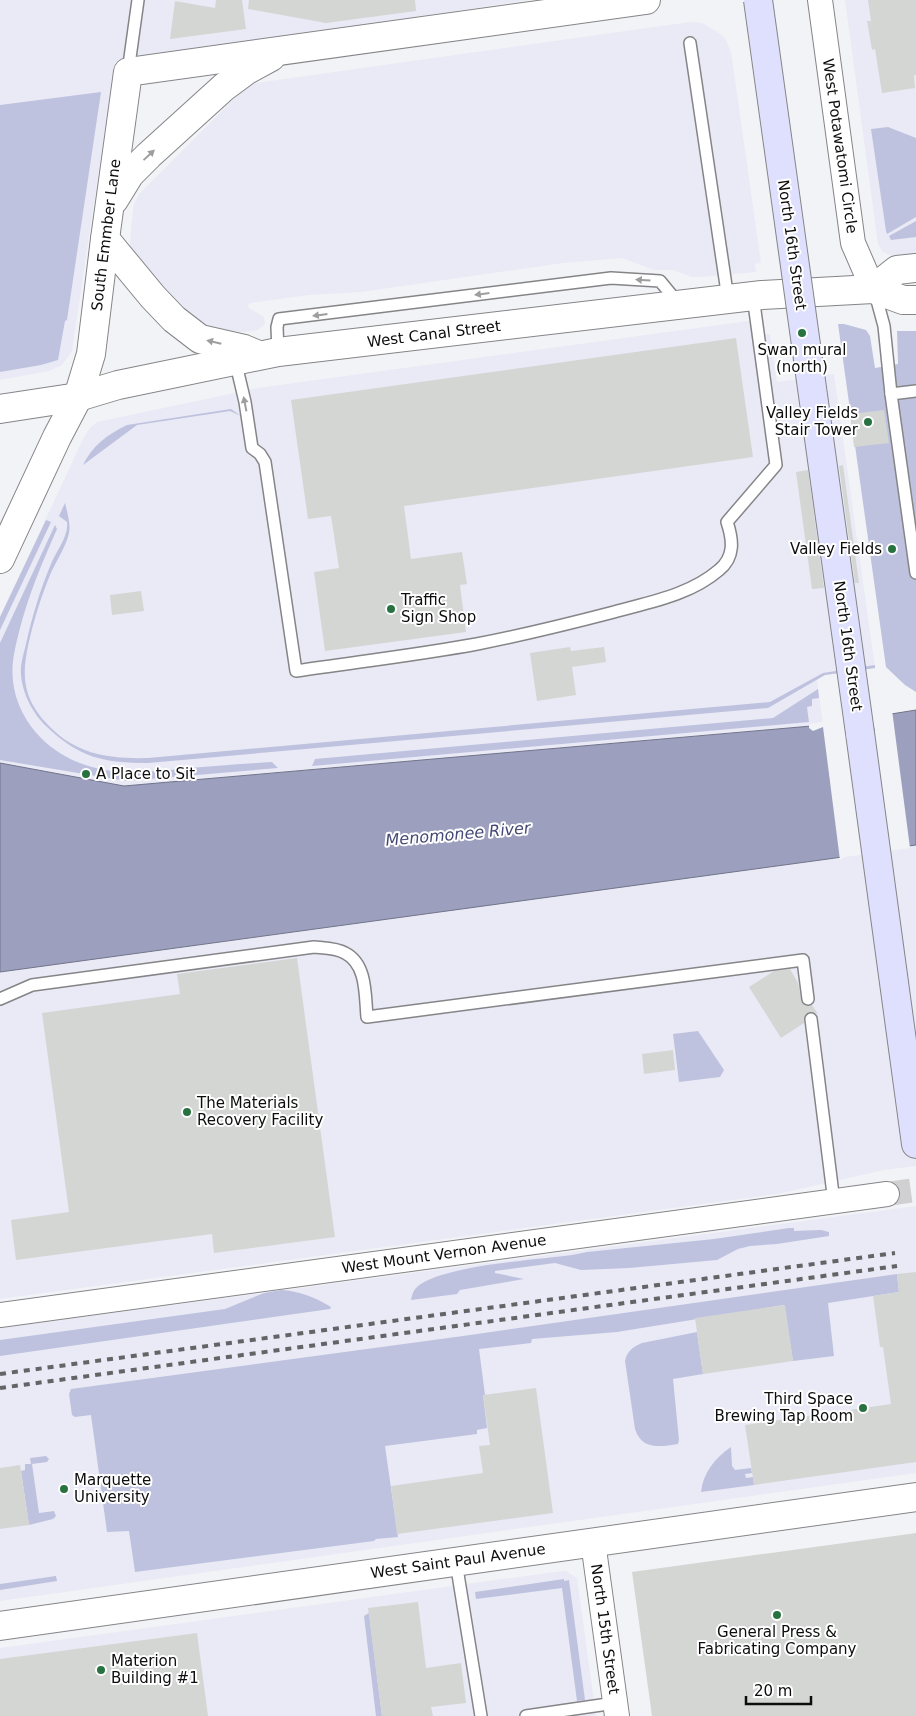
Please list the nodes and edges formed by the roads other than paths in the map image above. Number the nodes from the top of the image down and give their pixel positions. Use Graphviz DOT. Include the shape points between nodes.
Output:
graph roads {
  1 [pos="138,0"];
  2 [pos="646,0"];
  3 [pos="758,0"];
  4 [pos="820,0"];
  5 [pos="690,43"];
  6 [pos="282,51"];
  7 [pos="128,72"];
  8 [pos="110,207"];
  9 [pos="105,239"];
  10 [pos="916,268"];
  11 [pos="873,288"];
  12 [pos="740,298"];
  13 [pos="916,300"];
  14 [pos="258,356"];
  15 [pos="916,391"];
  16 [pos="891,394"];
  17 [pos="78,397"];
  18 [pos="0,409"];
  19 [pos="0,516"];
  20 [pos="3,553"];
  21 [pos="916,573"];
  22 [pos="0,999"];
  23 [pos="808,999"];
  24 [pos="811,1019"];
  25 [pos="916,1144"];
  26 [pos="887,1194"];
  27 [pos="834,1202"];
  28 [pos="0,1315"];
  29 [pos="916,1497"];
  30 [pos="593,1542"];
  31 [pos="456,1562"];
  32 [pos="0,1626"];
  33 [pos="616,1710"];
  34 [pos="481,1716"];
  35 [pos="526,1716"];
  1 -- 7 [label="lane"];
  2 -- 6 [label="street"];
  3 -- 25 [label="main road, North 16th Street, bridge"];
  4 -- 11 [label="street, West Potawatomi Circle" via="853,243"];
  5 -- 12 [label="lane"];
  6 -- 7 [label="street"];
  8 -- 6 [label="street, one-way" via="130,174 224,87"];
  7 -- 8 [label="street, South Emmber Lane"];
  8 -- 9 [label="street, South Emmber Lane"];
  14 -- 9 [label="street, one-way" via="244,349 200,338 174,318 140,283"];
  9 -- 17 [label="street, South Emmber Lane" via="91,354"];
  10 -- 11 [label="street" via="897,270"];
  11 -- 12 [label="street, West Canal Street"];
  11 -- 13 [label="street, West Canal Street" via="903,300"];
  11 -- 16 [label="lane" via="884,326"];
  12 -- 14 [label="street, West Canal Street"];
  12 -- 14 [label="lane, one-way" via="776,465 727,522 732,552 721,570 698,585 668,597 569,624 481,643 296,671 266,462 252,448 245,402"];
  14 -- 17 [label="street, West Canal Street" via="118,385"];
  15 -- 16 [label="lane"];
  16 -- 21 [label="lane"];
  17 -- 18 [label="street, West Canal Street"];
  17 -- 20 [label="street, South Emmber Lane"];
  19 -- 20 [label="street"];
  22 -- 23 [label="lane" via="32,985 314,947 344,952 356,961 362,973 368,1017 803,960"];
  24 -- 27 [label="lane"];
  26 -- 27 [label="street, West Mount Vernon Avenue"];
  27 -- 28 [label="street, West Mount Vernon Avenue"];
  29 -- 30 [label="street, West Saint Paul Avenue"];
  30 -- 31 [label="street, West Saint Paul Avenue"];
  30 -- 33 [label="street, North 15th Street"];
  31 -- 32 [label="street, West Saint Paul Avenue"];
  31 -- 34 [label="lane"];
  33 -- 35 [label="lane"];
}
